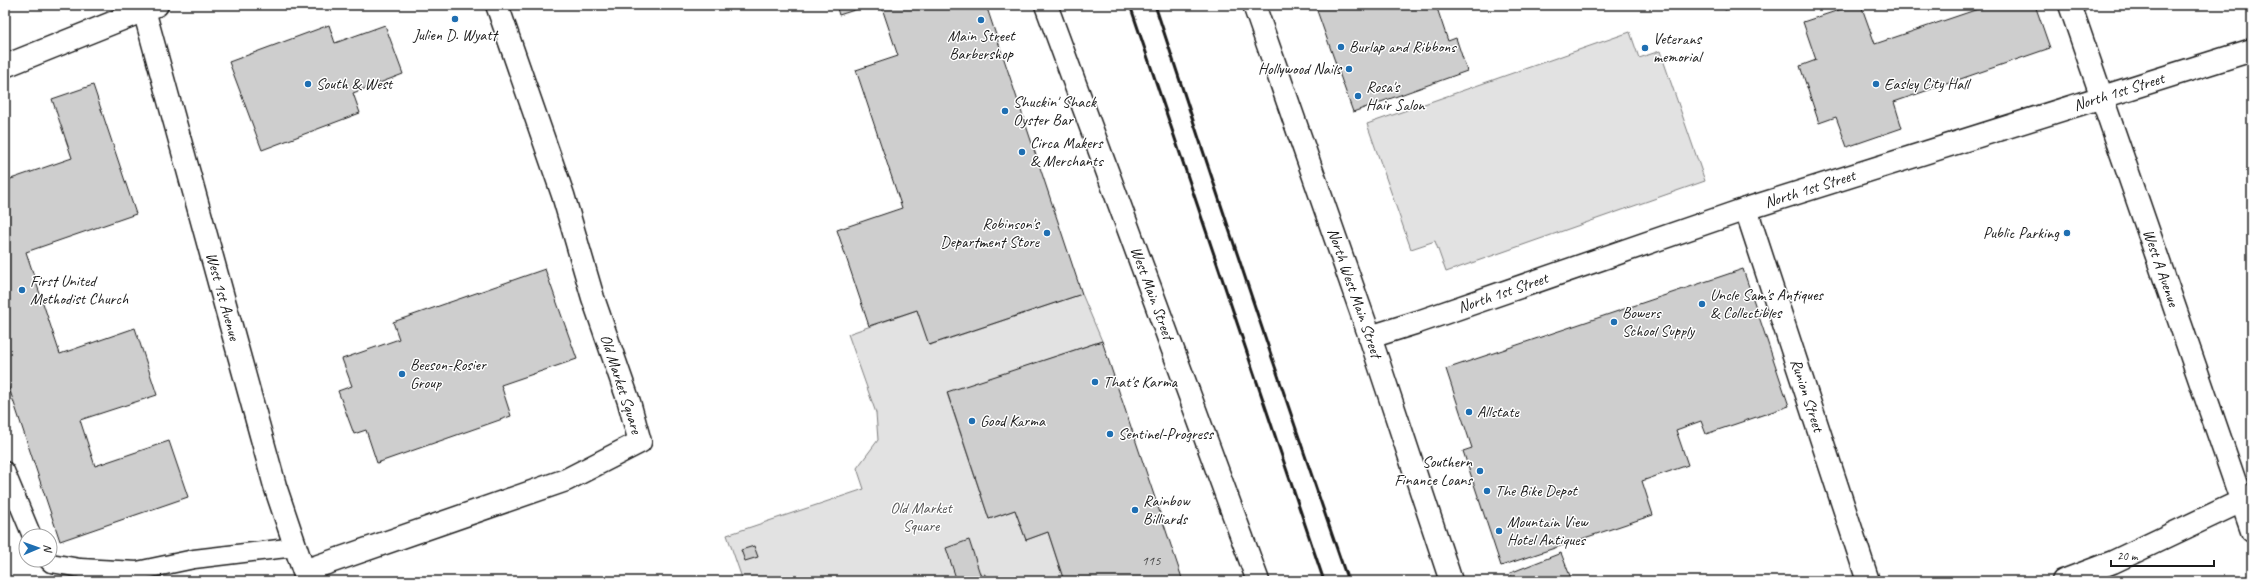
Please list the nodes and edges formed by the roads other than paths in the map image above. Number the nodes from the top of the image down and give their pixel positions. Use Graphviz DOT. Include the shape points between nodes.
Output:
graph roads {
  1 [pos="497,5"];
  2 [pos="1046,5"];
  3 [pos="1254,5"];
  4 [pos="2070,5"];
  5 [pos="150,8"];
  6 [pos="2252,50"];
  7 [pos="5,66"];
  8 [pos="2103,98"];
  9 [pos="1746,209"];
  10 [pos="1370,337"];
  11 [pos="5,471"];
  12 [pos="2247,499"];
  13 [pos="29,528"];
  14 [pos="2252,531"];
  15 [pos="295,547"];
  16 [pos="58,564"];
  17 [pos="305,576"];
  18 [pos="1258,581"];
  19 [pos="1451,581"];
  20 [pos="1868,581"];
  21 [pos="2063,581"];
  1 -- 17 [label="street, Old Market Square" via="564,195 593,298 640,442 566,480"];
  2 -- 18 [label="street, West Main Street"];
  3 -- 10 [label="street, North West Main Street"];
  4 -- 8 [label="street, West A Avenue"];
  5 -- 7 [label="street"];
  5 -- 15 [label="street, West 1st Avenue" via="273,479"];
  6 -- 8 [label="street, North 1st Street"];
  8 -- 9 [label="street, North 1st Street"];
  8 -- 12 [label="street, West A Avenue"];
  9 -- 10 [label="street, North 1st Street"];
  9 -- 20 [label="street, Runion Street"];
  10 -- 19 [label="street, North West Main Street"];
  11 -- 13 [label="lane"];
  12 -- 14 [label="street, West A Avenue"];
  12 -- 21 [label="street" via="2112,562"];
  15 -- 16 [label="lane" via="194,559 137,571"];
  15 -- 17 [label="street, West 1st Avenue"];
}
